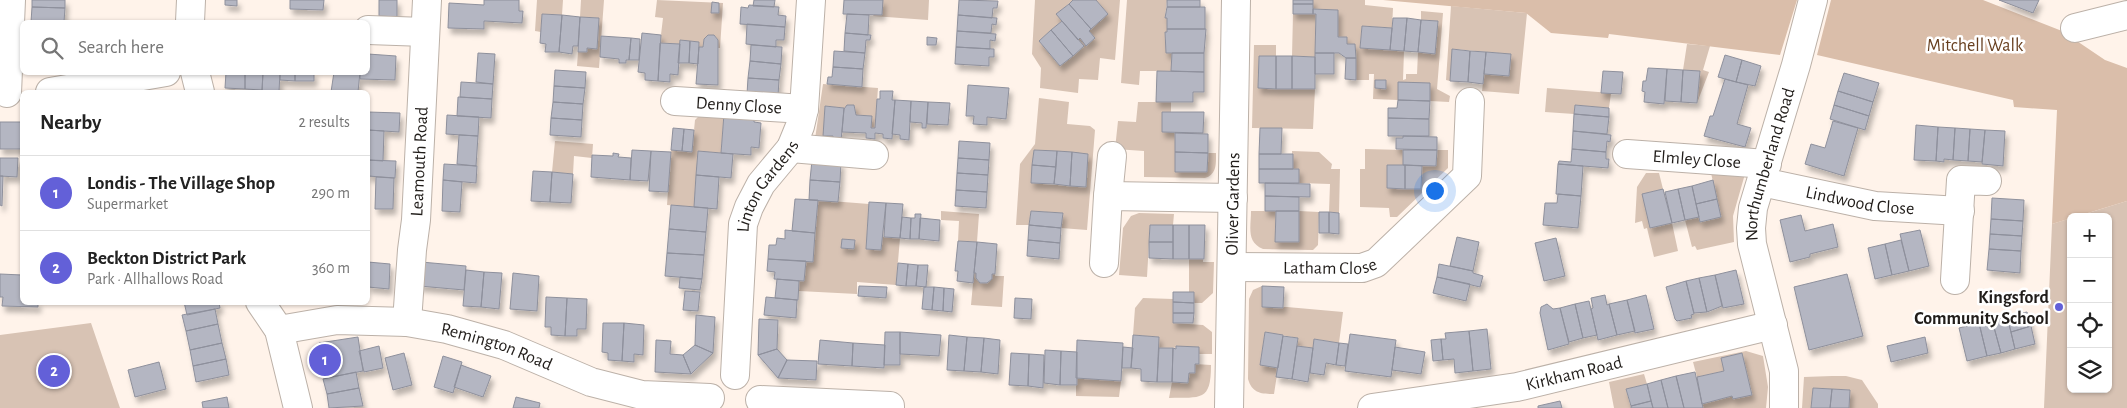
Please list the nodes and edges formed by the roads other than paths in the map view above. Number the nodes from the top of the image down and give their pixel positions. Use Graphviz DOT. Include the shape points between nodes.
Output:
graph roads {
  1 [pos="11,0"];
  2 [pos="191,0"];
  3 [pos="428,0"];
  4 [pos="812,0"];
  5 [pos="1236,0"];
  6 [pos="1812,5"];
  7 [pos="2127,15"];
  8 [pos="190,20"];
  9 [pos="2074,28"];
  10 [pos="370,30"];
  11 [pos="425,32"];
  12 [pos="149,75"];
  13 [pos="196,75"];
  14 [pos="62,90"];
  15 [pos="200,90"];
  16 [pos="10,93"];
  17 [pos="675,101"];
  18 [pos="1470,102"];
  19 [pos="804,109"];
  20 [pos="792,148"];
  21 [pos="1627,154"];
  22 [pos="874,155"];
  23 [pos="1112,156"];
  24 [pos="1764,173"];
  25 [pos="1987,181"];
  26 [pos="1108,196"];
  27 [pos="1233,198"];
  28 [pos="1960,211"];
  29 [pos="1104,263"];
  30 [pos="1232,268"];
  31 [pos="1955,280"];
  32 [pos="262,305"];
  33 [pos="407,322"];
  34 [pos="1773,325"];
  35 [pos="279,330"];
  36 [pos="735,375"];
  37 [pos="711,403"];
  38 [pos="759,404"];
  39 [pos="890,407"];
  40 [pos="298,408"];
  41 [pos="1229,408"];
  42 [pos="1372,408"];
  43 [pos="1784,408"];
  1 -- 16 [label="street"];
  2 -- 8 [label="street"];
  3 -- 11 [label="street, Leamouth Road"];
  4 -- 19 [label="street, Linton Gardens"];
  5 -- 27 [label="street, Oliver Gardens"];
  6 -- 24 [label="street, Northumberland Road"];
  7 -- 9 [label="street"];
  10 -- 11 [label="street"];
  11 -- 33 [label="street, Leamouth Road" via="416,220"];
  12 -- 14 [label="street"];
  13 -- 15 [label="street"];
  17 -- 19 [label="street, Denny Close"];
  18 -- 30 [label="street, Latham Close" via="1467,176 1376,263 1362,268"];
  19 -- 20 [label="street, Linton Gardens"];
  20 -- 22 [label="street"];
  20 -- 36 [label="street, Linton Gardens" via="761,184 743,224"];
  21 -- 24 [label="street, Elmley Close"];
  23 -- 26 [label="street"];
  24 -- 28 [label="street, Lindwood Close" via="1876,206"];
  24 -- 34 [label="street, Northumberland Road" via="1753,208 1751,228 1752,244"];
  25 -- 28 [label="street" via="1962,180"];
  26 -- 27 [label="street"];
  26 -- 29 [label="street"];
  27 -- 30 [label="street, Oliver Gardens"];
  28 -- 31 [label="street"];
  30 -- 41 [label="street, Oliver Gardens"];
  32 -- 35 [label="street"];
  33 -- 35 [label="street, Remington Road" via="337,320"];
  33 -- 37 [label="street, Remington Road" via="504,345 591,382 642,395"];
  34 -- 42 [label="street, Kirkham Road" via="1517,387"];
  34 -- 43 [label="street, Northumberland Road" via="1784,371"];
  35 -- 40 [label="street"];
  36 -- 37 [label="street" via="716,383"];
  36 -- 38 [label="street" via="752,382 758,390"];
  38 -- 39 [label="street"];
}
